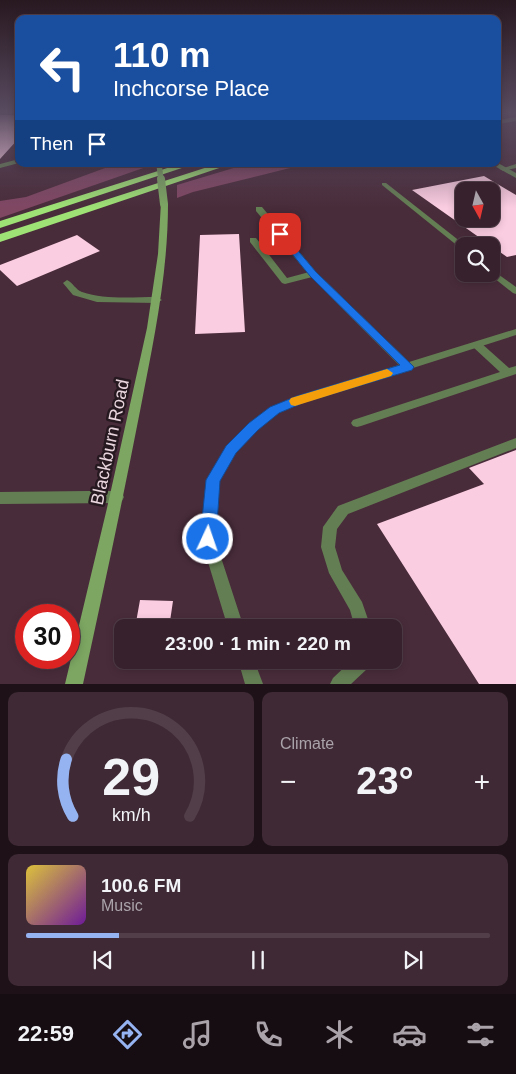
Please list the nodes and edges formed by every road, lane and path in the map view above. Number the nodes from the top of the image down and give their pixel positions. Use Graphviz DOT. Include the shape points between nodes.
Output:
graph roads {
  1 [pos="15,162"];
  2 [pos="0,166"];
  3 [pos="516,166"];
  4 [pos="159,167"];
  5 [pos="180,167"];
  6 [pos="217,167"];
  7 [pos="499,167"];
  8 [pos="503,169"];
  9 [pos="516,176"];
  10 [pos="384,184"];
  11 [pos="259,209"];
  12 [pos="0,225"];
  13 [pos="0,238"];
  14 [pos="253,240"];
  15 [pos="455,242"];
  16 [pos="313,274"];
  17 [pos="500,278"];
  18 [pos="67,283"];
  19 [pos="516,291"];
  20 [pos="157,300"];
  21 [pos="516,332"];
  22 [pos="477,345"];
  23 [pos="408,367"];
  24 [pos="512,372"];
  25 [pos="357,423"];
  26 [pos="516,443"];
  27 [pos="117,497"];
  28 [pos="0,498"];
  29 [pos="233,619"];
  30 [pos="361,619"];
  31 [pos="249,669"];
  32 [pos="355,669"];
  33 [pos="74,684"];
  34 [pos="254,684"];
  35 [pos="339,684"];
  1 -- 2 [label="street"];
  3 -- 8 [label="street"];
  4 -- 20 [label="main road, Blackburn Road, bridge" via="164,204 164,254"];
  5 -- 12 [label="highway"];
  6 -- 13 [label="highway"];
  7 -- 8 [label="street"];
  8 -- 9 [label="street"];
  10 -- 15 [label="street"];
  11 -- 16 [label="street"];
  14 -- 16 [label="street" via="285,281"];
  16 -- 23 [label="street"];
  17 -- 19 [label="street"];
  18 -- 20 [label="street" via="76,293 97,300"];
  20 -- 27 [label="main road, Blackburn Road"];
  21 -- 22 [label="street"];
  22 -- 23 [label="street"];
  22 -- 24 [label="street"];
  23 -- 29 [label="street" via="275,410 231,450 213,480 208,539"];
  24 -- 25 [label="street"];
  26 -- 30 [label="street" via="343,510 330,527 328,547 336,573 357,606"];
  27 -- 28 [label="street"];
  27 -- 33 [label="main road, Blackburn Road"];
  31 -- 34 [label="street"];
  32 -- 35 [label="street"];
}
